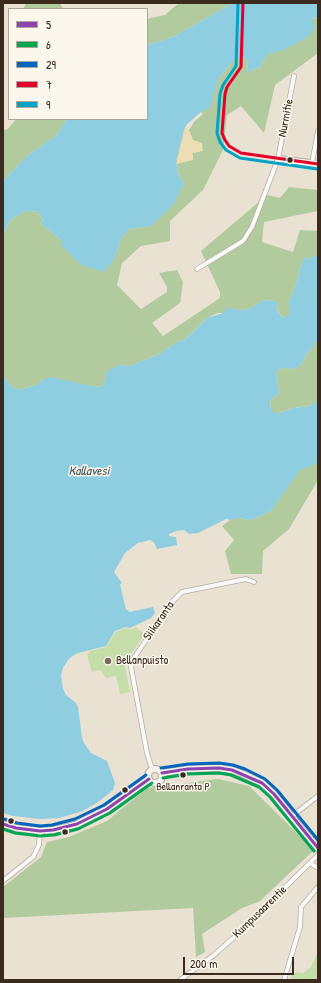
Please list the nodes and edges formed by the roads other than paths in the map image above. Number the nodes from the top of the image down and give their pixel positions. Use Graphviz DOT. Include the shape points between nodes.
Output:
graph roads {
  1 [pos="294,76"];
  2 [pos="318,131"];
  3 [pos="278,159"];
  4 [pos="315,163"];
  5 [pos="197,269"];
  6 [pos="254,582"];
  7 [pos="152,769"];
  8 [pos="162,773"];
  9 [pos="149,779"];
  10 [pos="318,796"];
  11 [pos="291,817"];
  12 [pos="3,824"];
  13 [pos="40,831"];
  14 [pos="318,848"];
  15 [pos="318,855"];
  16 [pos="310,862"];
  17 [pos="318,868"];
  18 [pos="3,881"];
  19 [pos="318,887"];
  20 [pos="180,980"];
  21 [pos="284,980"];
  1 -- 3 [label="street, Nurmitie"];
  2 -- 4 [label="street"];
  3 -- 4 [label="main road"];
  3 -- 5 [label="street, Nurmitie" via="252,227 242,241"];
  6 -- 7 [label="street, Siikaranta" via="246,579 182,592 170,604 134,658 131,667"];
  7 -- 8 [label="main road" via="158,769"];
  7 -- 9 [label="main road" via="148,773"];
  8 -- 9 [label="main road" via="159,782 154,783"];
  8 -- 11 [label="main road" via="188,769 232,770 262,783"];
  9 -- 13 [label="main road" via="107,809 77,824"];
  10 -- 11 [label="street"];
  11 -- 14 [label="main road"];
  12 -- 13 [label="main road"];
  13 -- 18 [label="street" via="39,845 33,857"];
  15 -- 16 [label="street, Kumpusaarentie"];
  16 -- 17 [label="street"];
  16 -- 20 [label="street, Kumpusaarentie" via="240,932"];
  19 -- 21 [label="street" via="301,907 300,927"];
}
